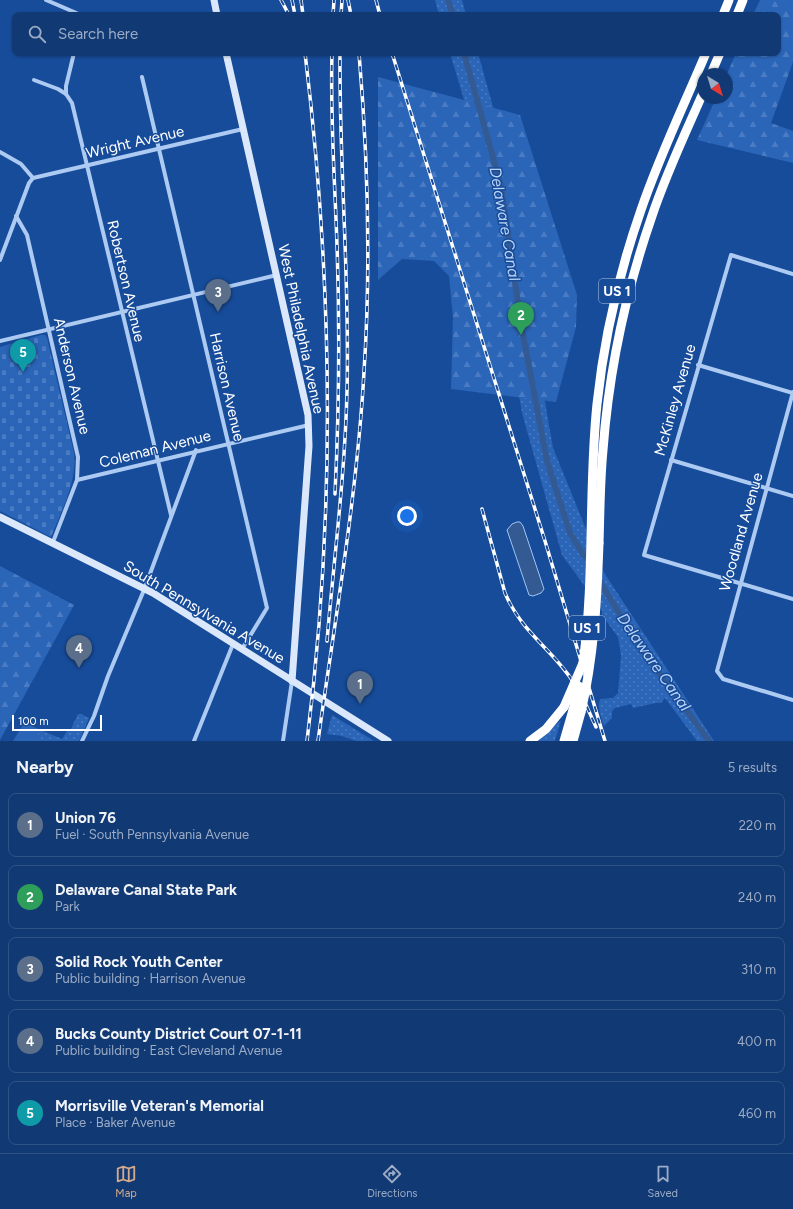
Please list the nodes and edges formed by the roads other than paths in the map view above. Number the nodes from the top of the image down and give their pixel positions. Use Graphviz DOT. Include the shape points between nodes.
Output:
graph roads {
  1 [pos="46,0"];
  2 [pos="214,0"];
  3 [pos="729,0"];
  4 [pos="743,0"];
  5 [pos="74,12"];
  6 [pos="216,12"];
  7 [pos="724,12"];
  8 [pos="738,12"];
  9 [pos="73,56"];
  10 [pos="227,56"];
  11 [pos="705,56"];
  12 [pos="719,56"];
  13 [pos="714,68"];
  14 [pos="142,77"];
  15 [pos="34,80"];
  16 [pos="66,94"];
  17 [pos="698,104"];
  18 [pos="243,128"];
  19 [pos="158,148"];
  20 [pos="0,152"];
  21 [pos="86,166"];
  22 [pos="33,178"];
  23 [pos="16,216"];
  24 [pos="0,242"];
  25 [pos="6,244"];
  26 [pos="0,260"];
  27 [pos="793,274"];
  28 [pos="277,275"];
  29 [pos="193,295"];
  30 [pos="121,312"];
  31 [pos="49,330"];
  32 [pos="0,341"];
  33 [pos="698,365"];
  34 [pos="793,392"];
  35 [pos="309,425"];
  36 [pos="228,443"];
  37 [pos="196,450"];
  38 [pos="156,460"];
  39 [pos="671,460"];
  40 [pos="77,480"];
  41 [pos="766,488"];
  42 [pos="793,496"];
  43 [pos="170,515"];
  44 [pos="0,516"];
  45 [pos="53,542"];
  46 [pos="595,543"];
  47 [pos="739,583"];
  48 [pos="144,590"];
  49 [pos="793,599"];
  50 [pos="232,644"];
  51 [pos="242,649"];
  52 [pos="583,663"];
  53 [pos="292,681"];
  54 [pos="793,700"];
  55 [pos="577,711"];
  56 [pos="81,740"];
  57 [pos="194,741"];
  58 [pos="283,741"];
  59 [pos="388,741"];
  60 [pos="530,741"];
  61 [pos="564,741"];
  62 [pos="574,741"];
  1 -- 5 [label="street"];
  2 -- 6 [label="main road"];
  3 -- 7 [label="highway"];
  4 -- 8 [label="highway"];
  9 -- 16 [label="street"];
  10 -- 18 [label="main road, West Philadelphia Avenue"];
  11 -- 46 [label="highway, US 1" via="645,197 615,295 597,404 594,448"];
  12 -- 13 [label="highway"];
  14 -- 19 [label="street, Harrison Avenue"];
  15 -- 16 [label="street"];
  16 -- 21 [label="street, Robertson Avenue" via="72,103"];
  17 -- 46 [label="highway, US 1" via="652,215 628,298 605,427"];
  18 -- 19 [label="street, Wright Avenue"];
  18 -- 28 [label="main road, West Philadelphia Avenue"];
  19 -- 21 [label="street, Wright Avenue"];
  19 -- 29 [label="street, Harrison Avenue"];
  20 -- 22 [label="street" via="21,164"];
  21 -- 22 [label="street, Wright Avenue"];
  21 -- 30 [label="street, Robertson Avenue"];
  22 -- 23 [label="street"];
  23 -- 25 [label="street"];
  23 -- 31 [label="street, Anderson Avenue" via="27,235"];
  24 -- 25 [label="street"];
  25 -- 26 [label="street"];
  27 -- 33 [label="street, McKinley Avenue" via="731,255"];
  28 -- 29 [label="street"];
  28 -- 35 [label="main road, West Philadelphia Avenue"];
  29 -- 30 [label="street"];
  29 -- 36 [label="street, Harrison Avenue"];
  30 -- 31 [label="street"];
  30 -- 38 [label="street, Robertson Avenue"];
  31 -- 32 [label="street"];
  31 -- 40 [label="street, Anderson Avenue" via="78,457"];
  33 -- 34 [label="street"];
  33 -- 39 [label="street, McKinley Avenue"];
  34 -- 41 [label="street, Woodland Avenue"];
  35 -- 36 [label="street, Coleman Avenue"];
  35 -- 53 [label="main road, West Philadelphia Avenue"];
  36 -- 37 [label="street, Coleman Avenue"];
  36 -- 51 [label="street, Harrison Avenue" via="267,608"];
  37 -- 38 [label="street, Coleman Avenue"];
  37 -- 43 [label="street"];
  38 -- 40 [label="street, Coleman Avenue"];
  38 -- 43 [label="street, Robertson Avenue"];
  39 -- 41 [label="street"];
  39 -- 47 [label="street, McKinley Avenue" via="644,555"];
  40 -- 45 [label="street, Anderson Avenue"];
  41 -- 42 [label="street"];
  41 -- 47 [label="street, Woodland Avenue"];
  43 -- 48 [label="street"];
  44 -- 45 [label="main road, South Pennsylvania Avenue"];
  45 -- 48 [label="main road, South Pennsylvania Avenue"];
  46 -- 52 [label="highway, US 1"];
  46 -- 55 [label="highway, US 1, bridge" via="595,636 590,671"];
  47 -- 49 [label="street"];
  47 -- 54 [label="street, Woodland Avenue" via="717,667 720,677"];
  48 -- 50 [label="main road, South Pennsylvania Avenue"];
  48 -- 56 [label="street" via="94,716"];
  50 -- 51 [label="main road, South Pennsylvania Avenue"];
  50 -- 57 [label="street"];
  51 -- 53 [label="main road, South Pennsylvania Avenue"];
  52 -- 55 [label="highway, US 1, bridge"];
  52 -- 60 [label="highway, bridge" via="564,707 553,722"];
  53 -- 58 [label="street"];
  53 -- 59 [label="main road, South Pennsylvania Avenue"];
  55 -- 61 [label="highway, US 1"];
  55 -- 62 [label="highway, US 1" via="578,726"];
}
